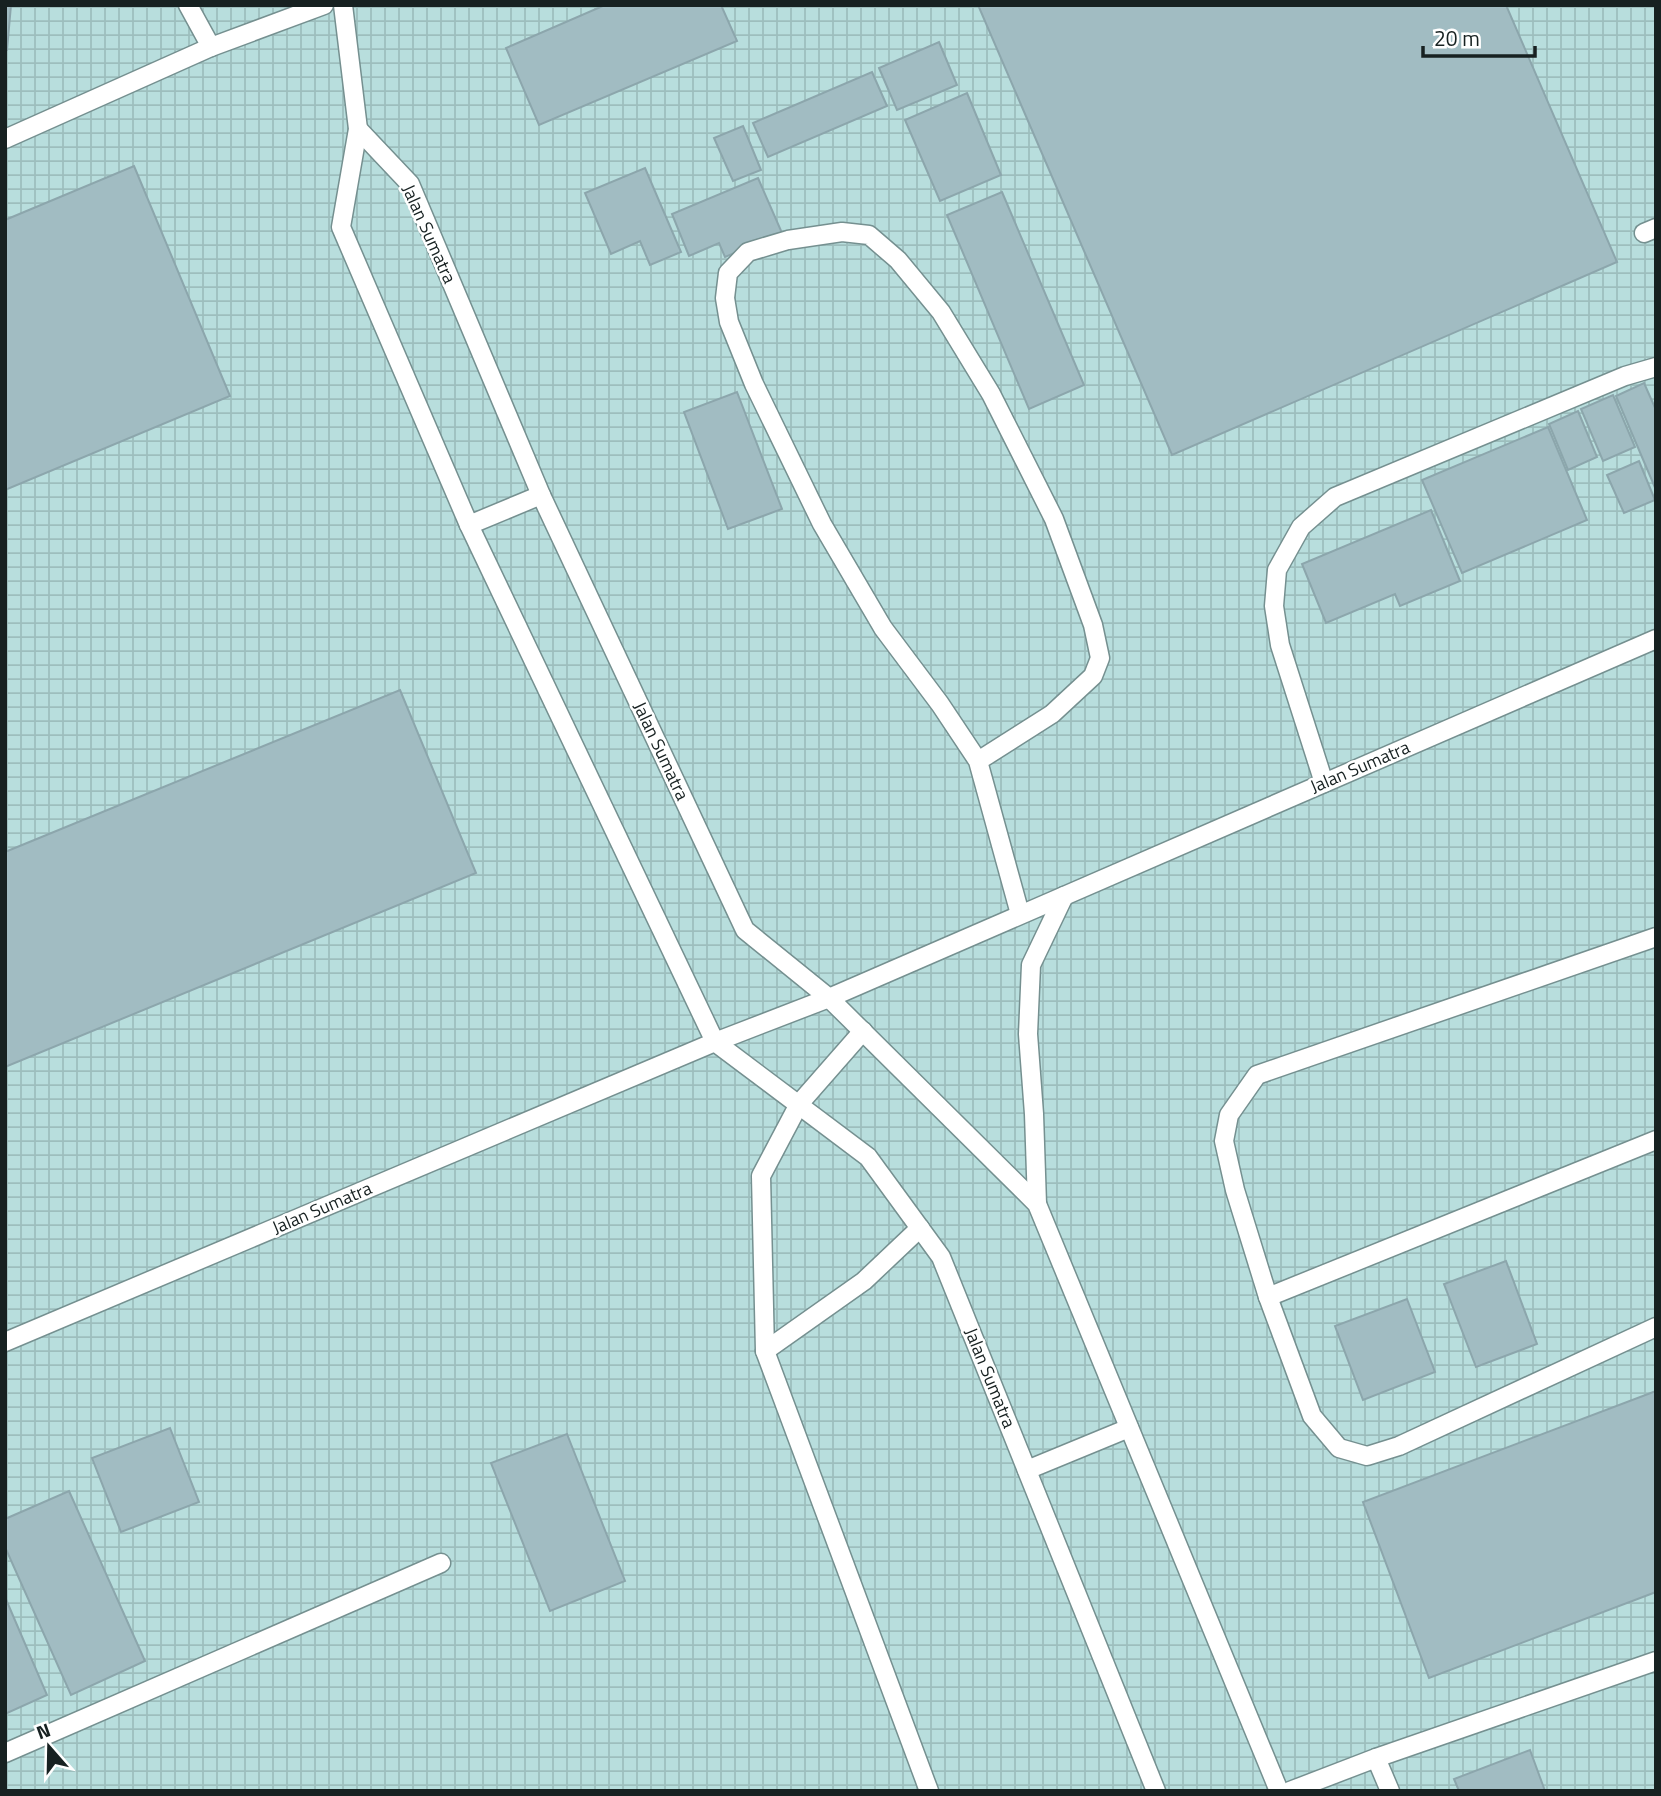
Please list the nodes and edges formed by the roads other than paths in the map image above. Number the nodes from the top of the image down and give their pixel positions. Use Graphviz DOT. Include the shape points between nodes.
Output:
graph roads {
  1 [pos="188,5"];
  2 [pos="324,5"];
  3 [pos="343,5"];
  4 [pos="211,47"];
  5 [pos="358,130"];
  6 [pos="5,139"];
  7 [pos="1656,367"];
  8 [pos="541,495"];
  9 [pos="469,525"];
  10 [pos="1656,639"];
  11 [pos="978,761"];
  12 [pos="1325,783"];
  13 [pos="1064,896"];
  14 [pos="1020,914"];
  15 [pos="1656,937"];
  16 [pos="829,998"];
  17 [pos="863,1031"];
  18 [pos="715,1042"];
  19 [pos="799,1104"];
  20 [pos="1656,1140"];
  21 [pos="1037,1204"];
  22 [pos="920,1228"];
  23 [pos="1268,1297"];
  24 [pos="1656,1327"];
  25 [pos="5,1342"];
  26 [pos="765,1351"];
  27 [pos="1129,1428"];
  28 [pos="1027,1471"];
  29 [pos="441,1563"];
  30 [pos="1656,1661"];
  31 [pos="5,1753"];
  32 [pos="1376,1758"];
  33 [pos="929,1791"];
  34 [pos="1156,1791"];
  35 [pos="1279,1791"];
  36 [pos="1290,1791"];
  37 [pos="1390,1791"];
  1 -- 4 [label="lane"];
  2 -- 4 [label="lane"];
  3 -- 5 [label="lane"];
  4 -- 6 [label="lane"];
  5 -- 8 [label="lane, Jalan Sumatra" via="410,184"];
  5 -- 9 [label="lane, Jalan Sumatra" via="341,227"];
  7 -- 12 [label="lane" via="1335,497 1301,527 1277,570 1274,606 1280,645"];
  8 -- 9 [label="lane"];
  8 -- 16 [label="lane, Jalan Sumatra" via="745,930"];
  9 -- 18 [label="lane, Jalan Sumatra"];
  10 -- 12 [label="lane, Jalan Sumatra"];
  11 -- 11 [label="lane" via="883,628 822,524 754,384 729,322 725,298 728,273 748,252 842,232 869,235 898,260 941,312 991,394 1054,519 1093,625 1100,658 1093,676 1052,714"];
  11 -- 14 [label="lane"];
  12 -- 13 [label="lane, Jalan Sumatra"];
  13 -- 14 [label="lane, Jalan Sumatra"];
  13 -- 21 [label="lane, Jalan Sumatra" via="1031,965 1028,1034"];
  14 -- 16 [label="lane, Jalan Sumatra"];
  15 -- 23 [label="lane" via="1257,1075 1229,1115 1224,1141"];
  16 -- 17 [label="lane, Jalan Sumatra"];
  16 -- 18 [label="lane, Jalan Sumatra"];
  17 -- 19 [label="lane"];
  17 -- 21 [label="lane, Jalan Sumatra"];
  18 -- 19 [label="lane, Jalan Sumatra"];
  18 -- 25 [label="lane, Jalan Sumatra"];
  19 -- 22 [label="lane, Jalan Sumatra" via="868,1157"];
  19 -- 26 [label="lane" via="761,1176"];
  20 -- 23 [label="lane"];
  21 -- 27 [label="lane, Jalan Sumatra"];
  22 -- 26 [label="lane" via="864,1281"];
  22 -- 28 [label="lane, Jalan Sumatra" via="941,1257"];
  23 -- 24 [label="lane" via="1312,1416 1339,1448 1367,1456 1399,1446"];
  26 -- 33 [label="lane"];
  27 -- 28 [label="lane"];
  27 -- 35 [label="lane, Jalan Sumatra"];
  28 -- 34 [label="lane, Jalan Sumatra"];
  29 -- 31 [label="lane"];
  30 -- 32 [label="lane"];
  32 -- 36 [label="lane"];
  32 -- 37 [label="lane"];
}
